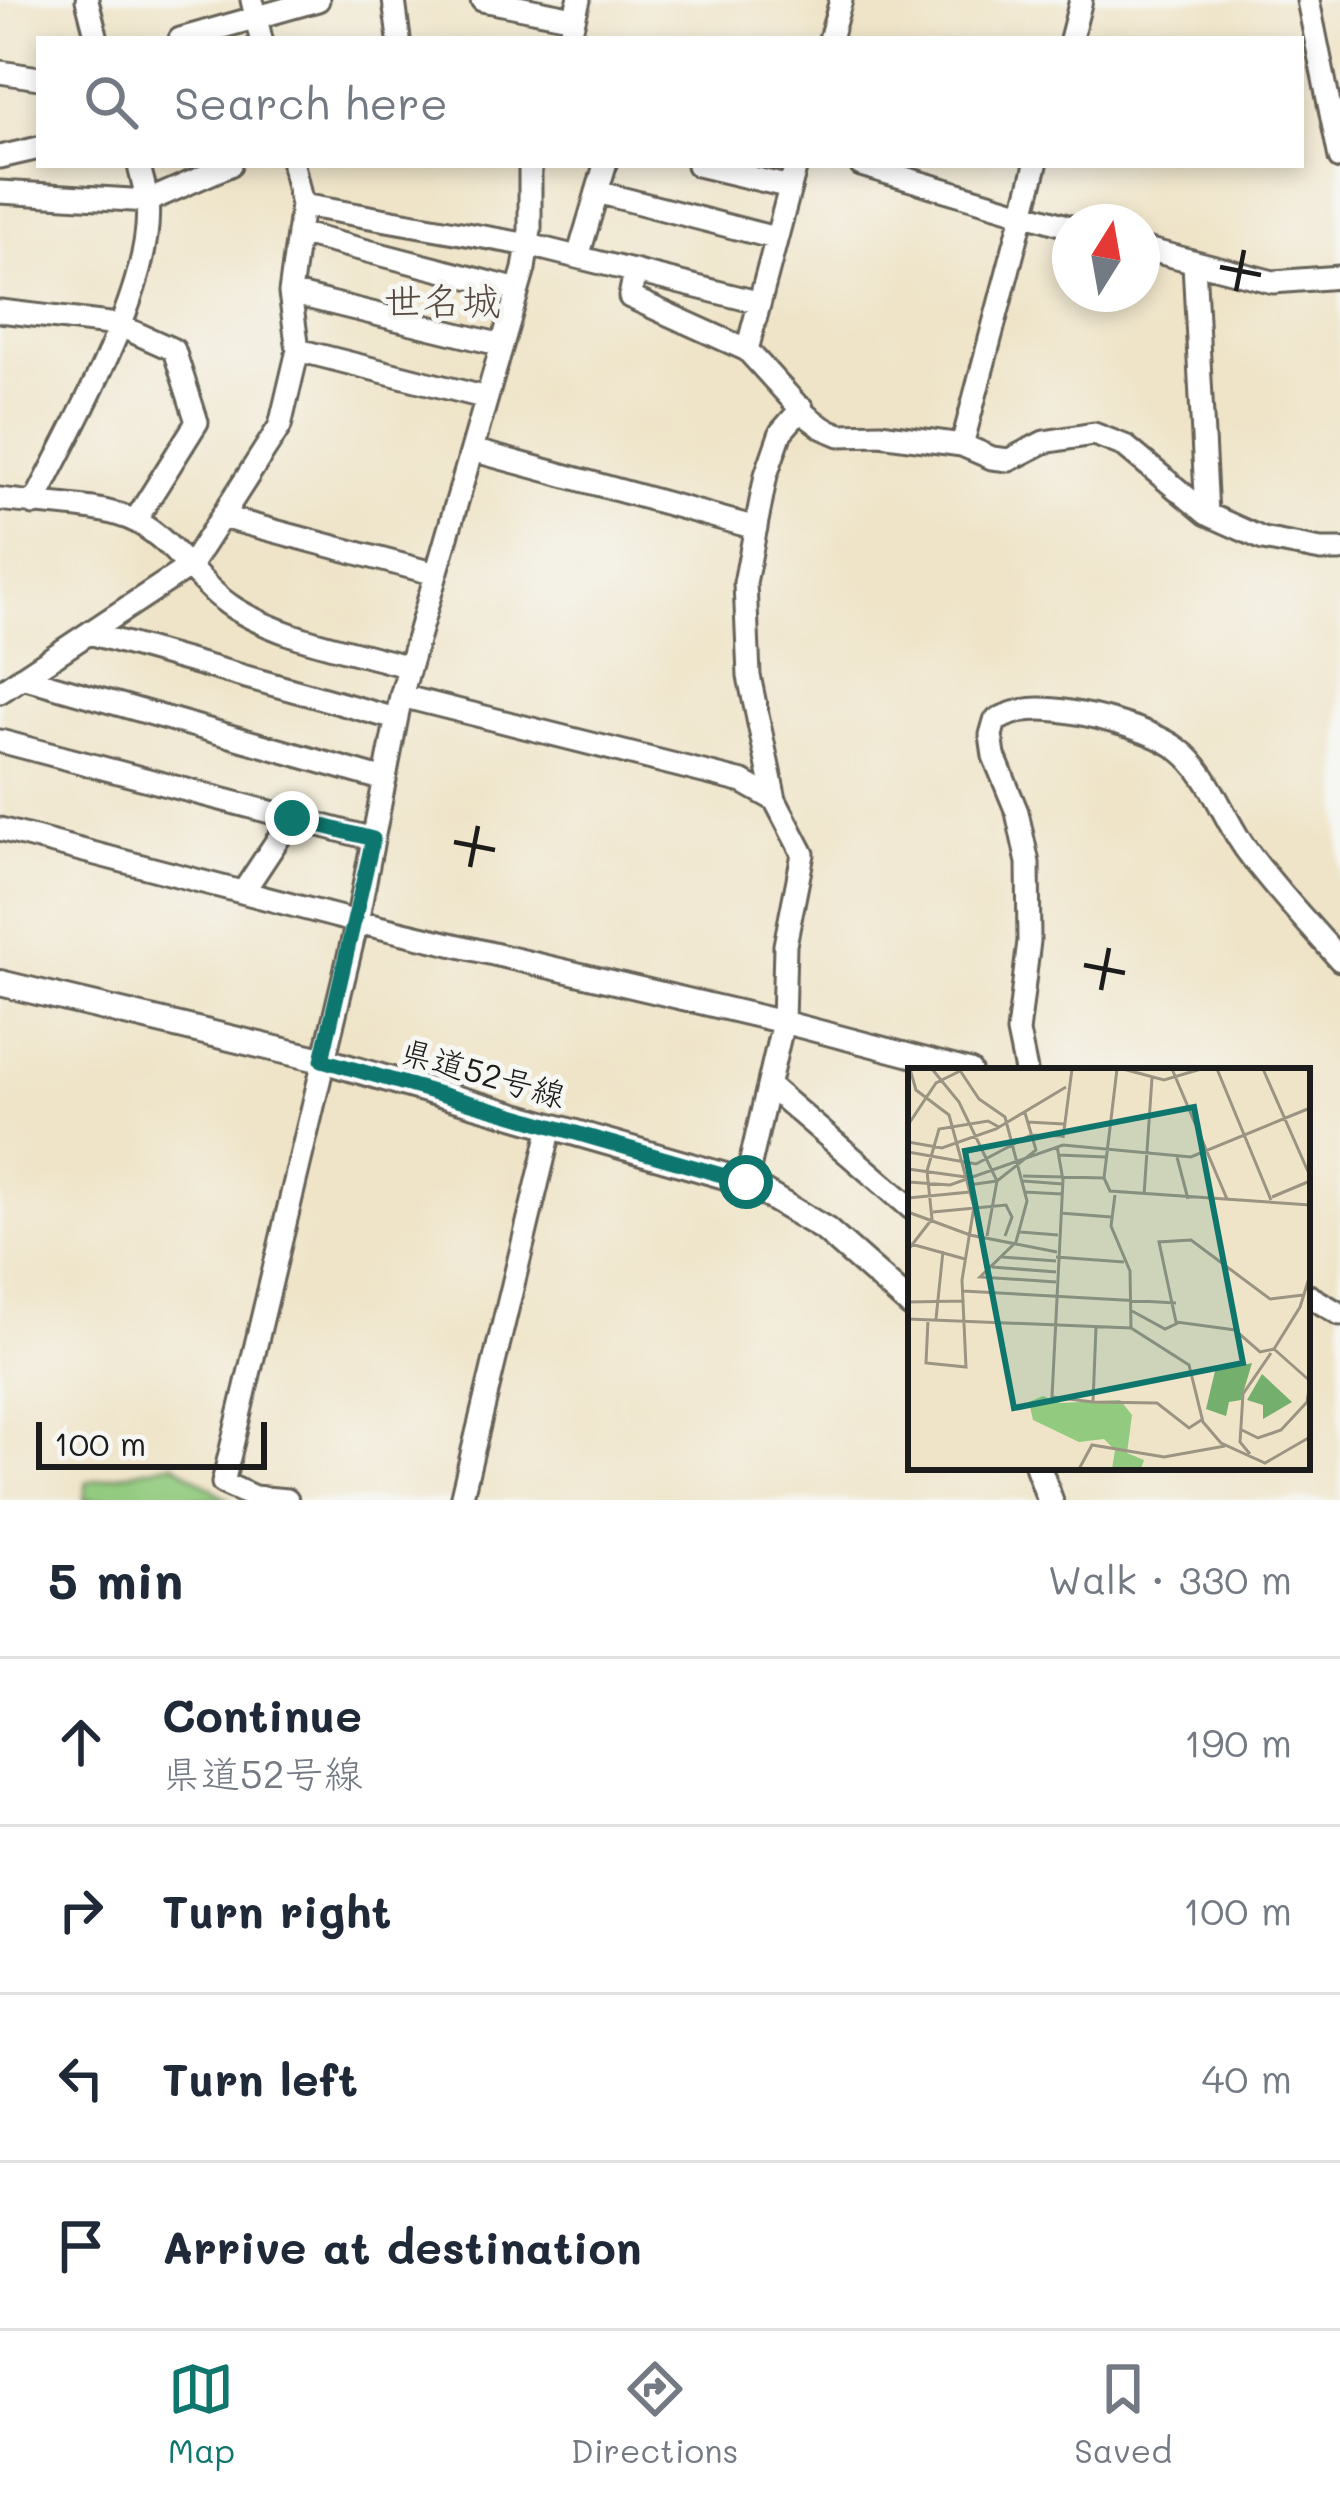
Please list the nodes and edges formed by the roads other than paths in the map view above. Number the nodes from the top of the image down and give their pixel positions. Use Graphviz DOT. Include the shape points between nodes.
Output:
graph roads {
  1 [pos="86,0"];
  2 [pos="318,0"];
  3 [pos="394,0"];
  4 [pos="482,0"];
  5 [pos="841,0"];
  6 [pos="1081,0"];
  7 [pos="1308,0"];
  8 [pos="253,8"];
  9 [pos="574,19"];
  10 [pos="96,36"];
  11 [pos="187,36"];
  12 [pos="399,36"];
  13 [pos="831,36"];
  14 [pos="1071,36"];
  15 [pos="0,71"];
  16 [pos="36,78"];
  17 [pos="36,149"];
  18 [pos="0,157"];
  19 [pos="1340,158"];
  20 [pos="140,168"];
  21 [pos="223,168"];
  22 [pos="294,168"];
  23 [pos="530,168"];
  24 [pos="604,168"];
  25 [pos="724,168"];
  26 [pos="871,168"];
  27 [pos="1035,168"];
  28 [pos="793,176"];
  29 [pos="0,192"];
  30 [pos="597,192"];
  31 [pos="148,201"];
  32 [pos="302,205"];
  33 [pos="1023,213"];
  34 [pos="1052,221"];
  35 [pos="298,233"];
  36 [pos="775,238"];
  37 [pos="529,245"];
  38 [pos="1160,253"];
  39 [pos="578,257"];
  40 [pos="1194,263"];
  41 [pos="635,272"];
  42 [pos="1340,278"];
  43 [pos="518,290"];
  44 [pos="290,293"];
  45 [pos="758,302"];
  46 [pos="0,311"];
  47 [pos="118,325"];
  48 [pos="502,345"];
  49 [pos="298,350"];
  50 [pos="747,350"];
  51 [pos="487,398"];
  52 [pos="802,408"];
  53 [pos="962,445"];
  54 [pos="472,450"];
  55 [pos="0,499"];
  56 [pos="34,505"];
  57 [pos="1207,514"];
  58 [pos="221,517"];
  59 [pos="135,521"];
  60 [pos="756,528"];
  61 [pos="1340,550"];
  62 [pos="190,566"];
  63 [pos="436,574"];
  64 [pos="88,633"];
  65 [pos="409,668"];
  66 [pos="22,677"];
  67 [pos="0,692"];
  68 [pos="401,696"];
  69 [pos="396,719"];
  70 [pos="0,741"];
  71 [pos="385,781"];
  72 [pos="775,800"];
  73 [pos="292,818"];
  74 [pos="0,829"];
  75 [pos="373,839"];
  76 [pos="243,892"];
  77 [pos="357,922"];
  78 [pos="1340,960"];
  79 [pos="0,983"];
  80 [pos="783,1022"];
  81 [pos="322,1060"];
  82 [pos="959,1068"];
  83 [pos="1025,1068"];
  84 [pos="769,1086"];
  85 [pos="551,1127"];
  86 [pos="746,1182"];
  87 [pos="908,1205"];
  88 [pos="1310,1296"];
  89 [pos="908,1302"];
  90 [pos="1340,1313"];
  91 [pos="1039,1470"];
  92 [pos="287,1500"];
  93 [pos="461,1500"];
  94 [pos="1050,1500"];
  1 -- 10 [label="street"];
  2 -- 8 [label="street"];
  3 -- 12 [label="street"];
  4 -- 9 [label="street"];
  5 -- 13 [label="street"];
  6 -- 14 [label="street"];
  7 -- 19 [label="street"];
  8 -- 11 [label="street"];
  15 -- 16 [label="street"];
  17 -- 18 [label="street"];
  20 -- 31 [label="street"];
  21 -- 31 [label="street"];
  22 -- 32 [label="street"];
  23 -- 37 [label="street"];
  24 -- 30 [label="street"];
  25 -- 28 [label="street"];
  26 -- 33 [label="street"];
  27 -- 33 [label="street"];
  28 -- 36 [label="street"];
  29 -- 31 [label="street"];
  30 -- 36 [label="street"];
  30 -- 39 [label="street"];
  31 -- 47 [label="street" via="136,283"];
  32 -- 35 [label="street"];
  32 -- 37 [label="street"];
  33 -- 34 [label="street"];
  33 -- 53 [label="street"];
  35 -- 43 [label="street"];
  35 -- 44 [label="street"];
  36 -- 45 [label="street"];
  37 -- 39 [label="street"];
  37 -- 43 [label="street"];
  38 -- 40 [label="street"];
  39 -- 41 [label="street"];
  40 -- 42 [label="street" via="1273,282"];
  40 -- 57 [label="street"];
  41 -- 45 [label="street"];
  41 -- 50 [label="street" via="630,297"];
  43 -- 48 [label="street"];
  44 -- 48 [label="street"];
  44 -- 49 [label="street"];
  45 -- 50 [label="street"];
  46 -- 47 [label="street"];
  47 -- 56 [label="street"];
  47 -- 59 [label="street" via="174,350 197,422"];
  48 -- 51 [label="street"];
  49 -- 51 [label="street"];
  49 -- 58 [label="street" via="280,426"];
  50 -- 52 [label="street"];
  51 -- 54 [label="street"];
  52 -- 53 [label="street" via="840,435"];
  52 -- 60 [label="street" via="781,432"];
  53 -- 57 [label="street" via="1009,460 1044,442 1094,434 1125,446"];
  54 -- 60 [label="street"];
  54 -- 63 [label="street"];
  55 -- 56 [label="street"];
  56 -- 59 [label="street"];
  57 -- 61 [label="street" via="1263,539"];
  58 -- 62 [label="street"];
  58 -- 63 [label="street"];
  59 -- 62 [label="street"];
  60 -- 72 [label="street" via="745,638"];
  62 -- 64 [label="street"];
  62 -- 65 [label="street" via="231,606 267,625"];
  63 -- 65 [label="street"];
  64 -- 66 [label="street"];
  64 -- 69 [label="street"];
  65 -- 68 [label="street"];
  66 -- 67 [label="street"];
  66 -- 71 [label="street"];
  68 -- 69 [label="street"];
  68 -- 72 [label="street" via="743,782"];
  69 -- 71 [label="street"];
  70 -- 73 [label="street"];
  71 -- 75 [label="street"];
  72 -- 80 [label="street" via="803,854 785,945"];
  73 -- 75 [label="street"];
  73 -- 76 [label="street"];
  74 -- 76 [label="street"];
  75 -- 77 [label="street"];
  76 -- 77 [label="street"];
  77 -- 80 [label="street"];
  77 -- 81 [label="street"];
  78 -- 83 [label="street" via="1246,850 1203,774 1180,751 1150,732 1089,716 1037,708 1008,715 995,721 991,735 1028,862 1018,1032"];
  79 -- 81 [label="main road, 県道52号線"];
  80 -- 82 [label="street"];
  80 -- 84 [label="street"];
  81 -- 85 [label="main road, 県道52号線"];
  81 -- 92 [label="street" via="223,1483"];
  84 -- 86 [label="street"];
  84 -- 87 [label="street"];
  85 -- 86 [label="main road, 県道52号線"];
  85 -- 93 [label="street"];
  86 -- 89 [label="main road, 県道52号線" via="826,1230"];
  88 -- 90 [label="street"];
  91 -- 94 [label="main road"];
}
